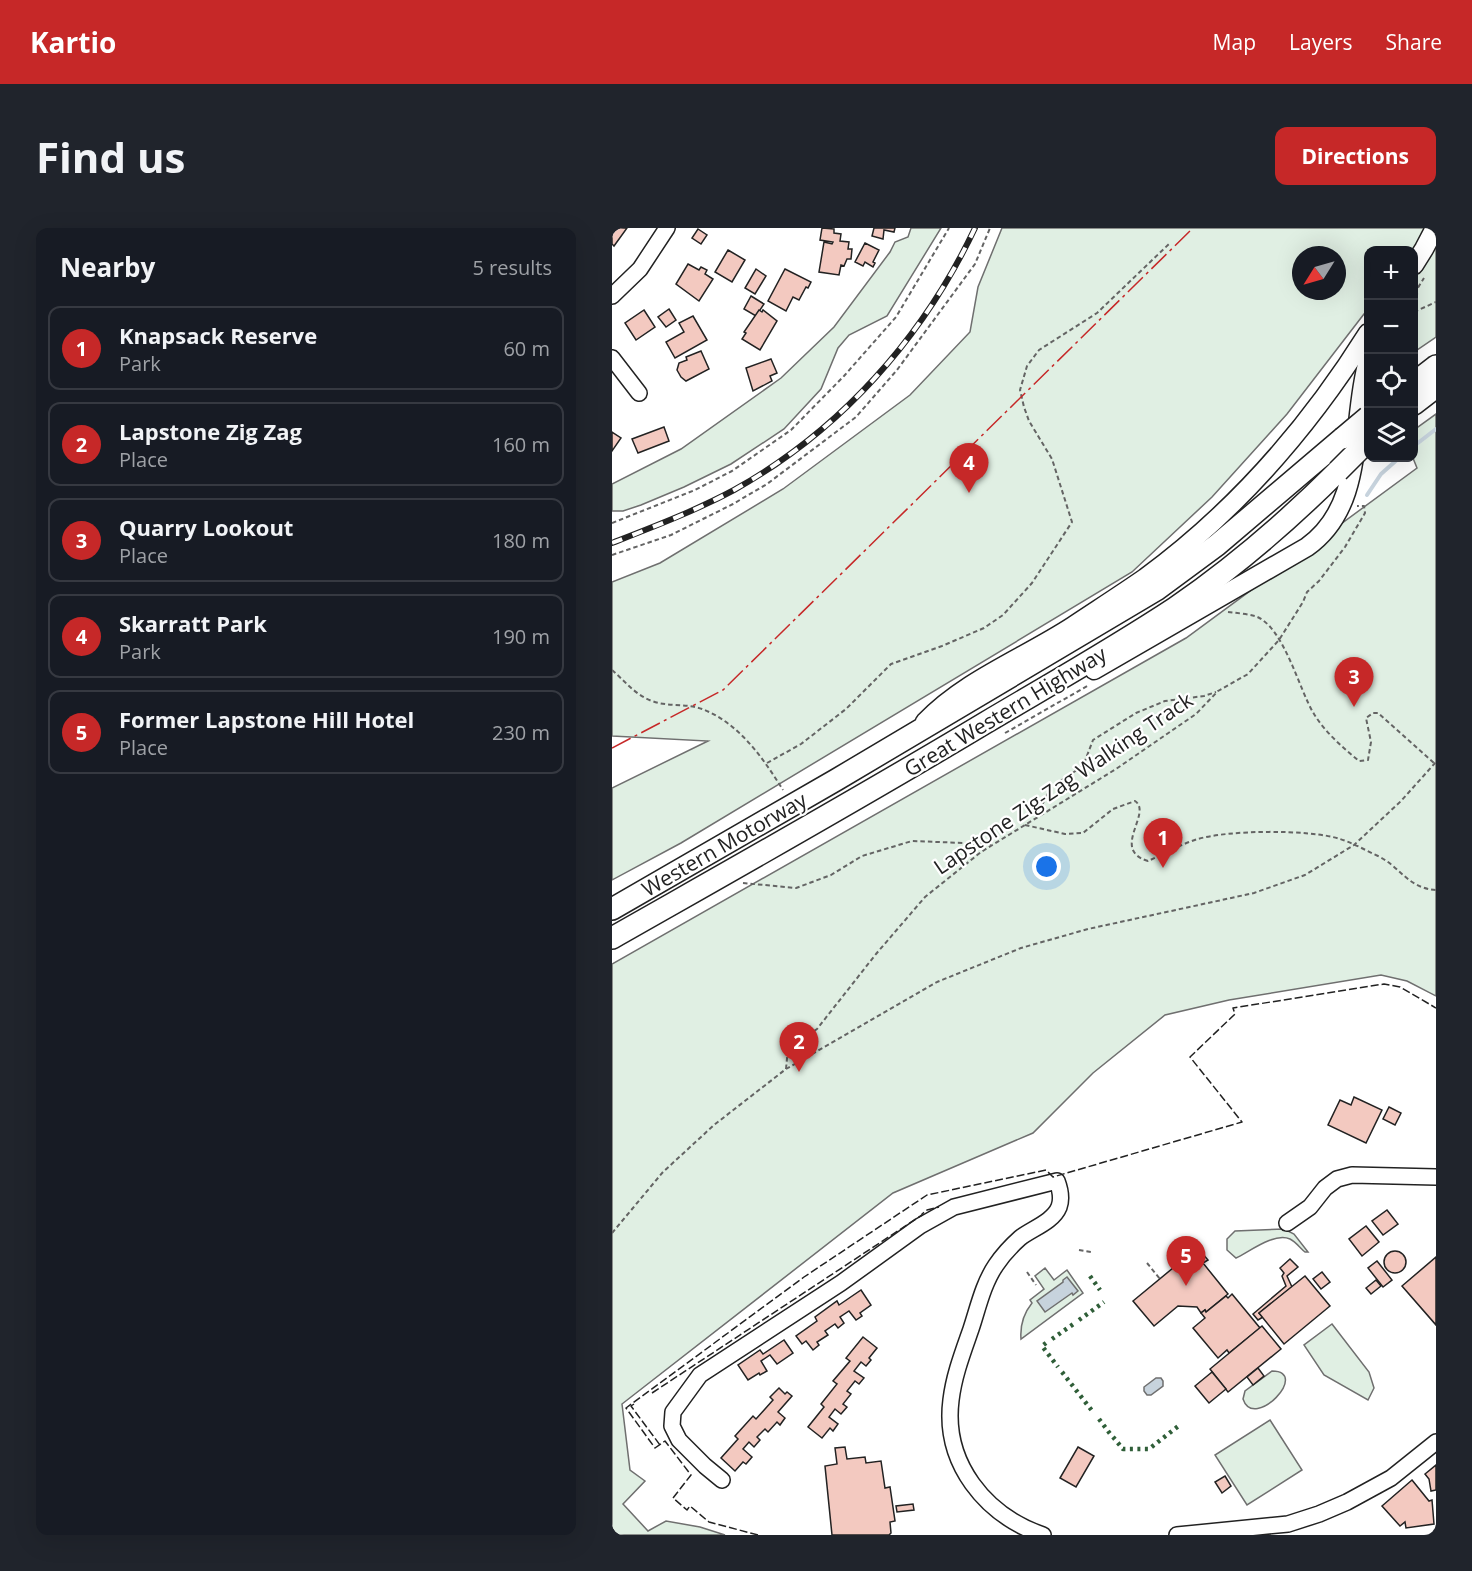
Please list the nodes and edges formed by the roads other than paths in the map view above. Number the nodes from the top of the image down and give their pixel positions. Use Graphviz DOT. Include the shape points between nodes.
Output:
graph roads {
  1 [pos="667,228"];
  2 [pos="1435,228"];
  3 [pos="1419,266"];
  4 [pos="612,296"];
  5 [pos="1364,339"];
  6 [pos="612,358"];
  7 [pos="1436,366"];
  8 [pos="1418,379"];
  9 [pos="1364,380"];
  10 [pos="1436,387"];
  11 [pos="639,393"];
  12 [pos="1418,400"];
  13 [pos="1364,420"];
  14 [pos="1364,445"];
  15 [pos="913,735"];
  16 [pos="928,757"];
  17 [pos="836,780"];
  18 [pos="612,909"];
  19 [pos="612,939"];
  20 [pos="1436,1177"];
  21 [pos="1287,1223"];
  22 [pos="1436,1442"];
  23 [pos="722,1480"];
  24 [pos="1043,1535"];
  25 [pos="1178,1535"];
  1 -- 4 [label="street" via="640,269"];
  2 -- 3 [label="main road"];
  5 -- 15 [label="main road" via="1312,416 1211,524 1146,577 947,701"];
  6 -- 11 [label="street"];
  7 -- 8 [label="highway"];
  9 -- 16 [label="main road" via="1347,495 1322,536 1121,655 967,741"];
  10 -- 12 [label="highway"];
  13 -- 15 [label="highway, Great Western Highway, bridge" via="1217,545 1156,590"];
  14 -- 16 [label="highway, Great Western Highway, bridge" via="1297,510 1176,607"];
  15 -- 17 [label="highway, Great Western Highway"];
  16 -- 19 [label="highway, Great Western Highway"];
  17 -- 18 [label="highway, Western Motorway"];
  20 -- 21 [label="street" via="1352,1174 1325,1188 1310,1207"];
  22 -- 25 [label="street" via="1391,1478 1319,1514 1288,1524"];
  23 -- 24 [label="street" via="679,1440 672,1426 673,1412 700,1375 942,1212 1057,1180 1057,1211 1019,1239 994,1268 985,1287 957,1370 950,1412 957,1456 974,1488 1004,1516"];
}
